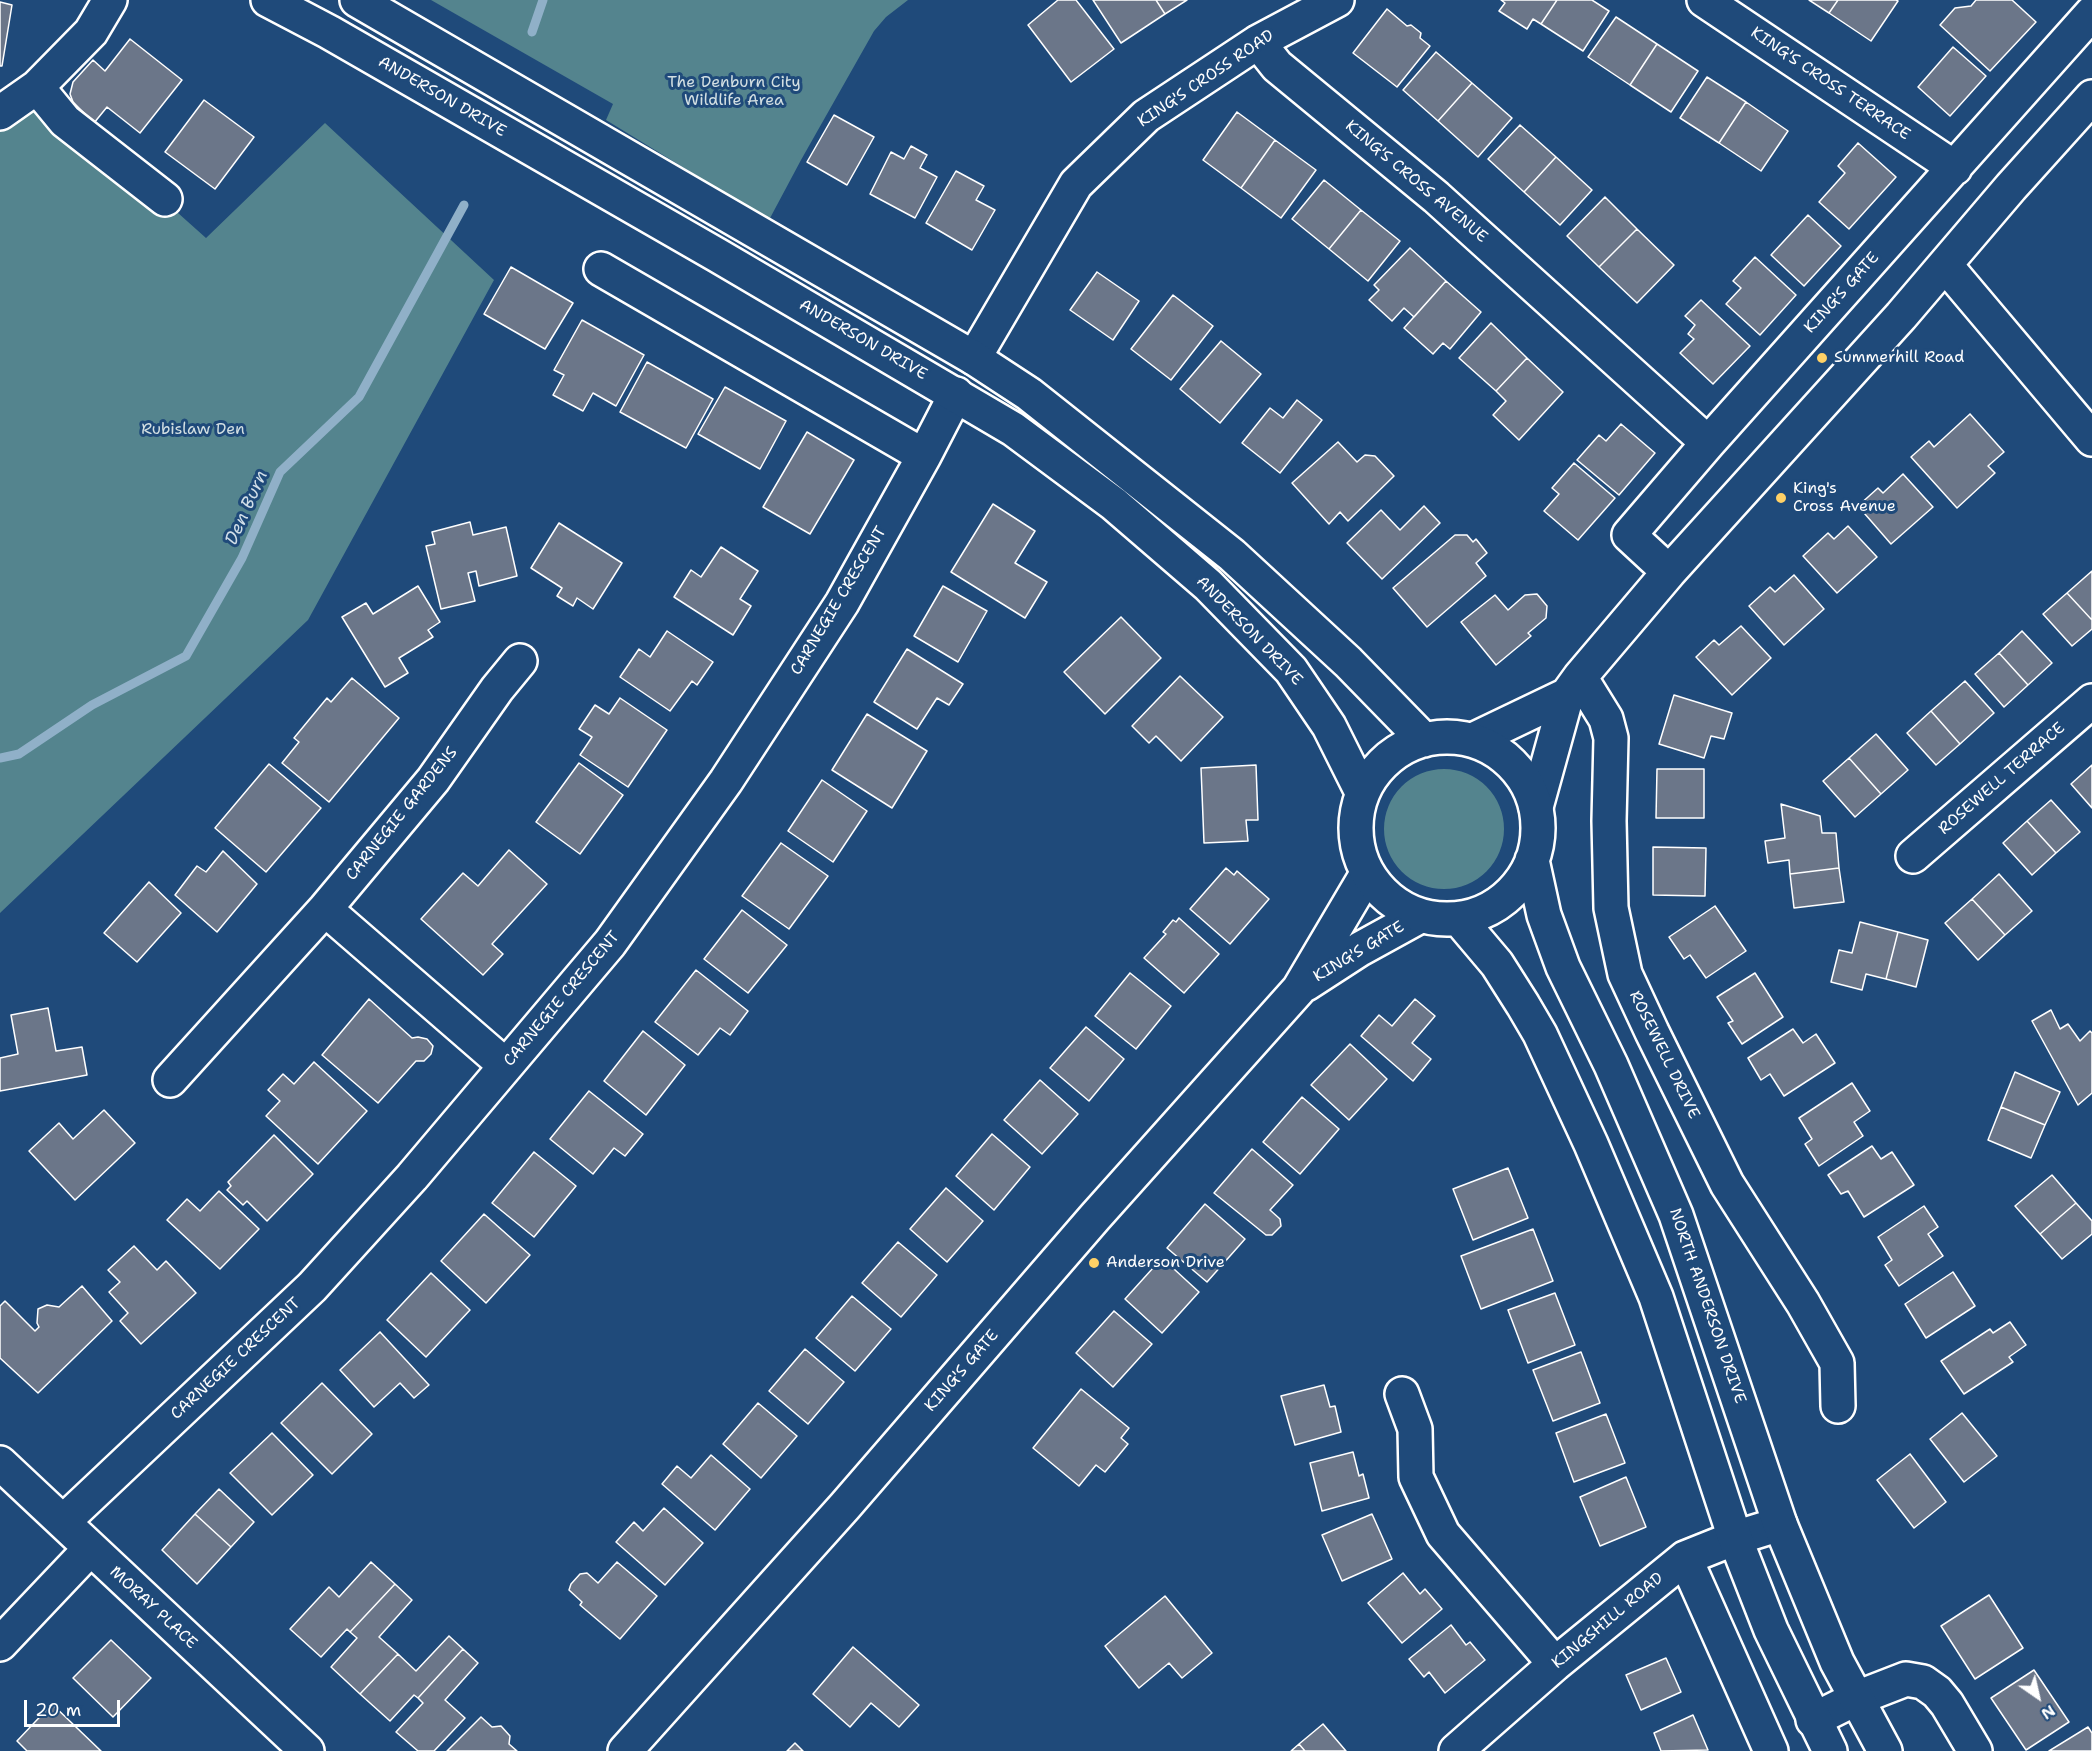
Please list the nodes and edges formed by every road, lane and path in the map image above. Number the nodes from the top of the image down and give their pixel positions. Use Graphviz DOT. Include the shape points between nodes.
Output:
graph roads {
  1 [pos="110,0"];
  2 [pos="268,0"];
  3 [pos="357,0"];
  4 [pos="1337,0"];
  5 [pos="1704,0"];
  6 [pos="2092,13"];
  7 [pos="1257,42"];
  8 [pos="37,87"];
  9 [pos="2092,97"];
  10 [pos="0,113"];
  11 [pos="1955,168"];
  12 [pos="165,199"];
  13 [pos="1946,266"];
  14 [pos="601,269"];
  15 [pos="974,358"];
  16 [pos="956,394"];
  17 [pos="2092,439"];
  18 [pos="1708,443"];
  19 [pos="924,456"];
  20 [pos="1669,572"];
  21 [pos="520,661"];
  22 [pos="1573,686"];
  23 [pos="2092,701"];
  24 [pos="1424,740"];
  25 [pos="1473,740"];
  26 [pos="1362,792"];
  27 [pos="1536,807"];
  28 [pos="1912,856"];
  29 [pos="1532,860"];
  30 [pos="1367,874"];
  31 [pos="325,909"];
  32 [pos="1420,916"];
  33 [pos="1459,919"];
  34 [pos="1299,989"];
  35 [pos="506,1066"];
  36 [pos="170,1080"];
  37 [pos="1402,1394"];
  38 [pos="1838,1406"];
  39 [pos="0,1463"];
  40 [pos="63,1522"];
  41 [pos="1780,1524"];
  42 [pos="1735,1538"];
  43 [pos="90,1549"];
  44 [pos="1685,1558"];
  45 [pos="0,1644"];
  46 [pos="1555,1664"];
  47 [pos="1857,1698"];
  48 [pos="1814,1720"];
  49 [pos="307,1751"];
  50 [pos="625,1751"];
  51 [pos="1456,1751"];
  52 [pos="1771,1751"];
  53 [pos="1830,1751"];
  54 [pos="1885,1751"];
  55 [pos="1975,1751"];
  1 -- 8 [label="street" via="91,32"];
  2 -- 16 [label="street, ANDERSON DRIVE" via="360,49"];
  3 -- 15 [label="street"];
  4 -- 7 [label="street, KING'S CROSS ROAD"];
  5 -- 11 [label="street, KING'S CROSS TERRACE"];
  6 -- 11 [label="street, KING'S GATE"];
  7 -- 15 [label="street, KING'S CROSS ROAD" via="1146,116 1076,184"];
  7 -- 18 [label="street, KING'S CROSS AVENUE" via="1277,66 1436,196"];
  8 -- 10 [label="street"];
  8 -- 12 [label="street" via="65,121"];
  9 -- 13 [label="street"];
  11 -- 18 [label="street, KING'S GATE"];
  13 -- 17 [label="street"];
  13 -- 20 [label="street"];
  14 -- 19 [label="street"];
  15 -- 24 [label="street" via="1029,394 1232,555 1348,662"];
  16 -- 19 [label="street, CARNEGIE CRESCENT"];
  16 -- 26 [label="street, ANDERSON DRIVE" via="1013,429 1114,504 1208,585 1291,670 1329,726"];
  18 -- 20 [label="street, KING'S GATE" via="1629,535"];
  19 -- 35 [label="street, CARNEGIE CRESCENT" via="842,603 726,781 610,943"];
  20 -- 22 [label="street"];
  21 -- 31 [label="street, CARNEGIE GARDENS" via="433,780"];
  22 -- 25 [label="street"];
  22 -- 27 [label="street"];
  22 -- 38 [label="street, ROSEWELL DRIVE" via="1606,719 1611,738 1611,908 1625,974 1727,1184 1838,1363"];
  23 -- 28 [label="street, ROSEWELL TERRACE"];
  24 -- 25 [label="street"];
  24 -- 26 [label="street" via="1398,750 1377,768"];
  25 -- 27 [label="street" via="1514,766 1524,778"];
  26 -- 30 [label="street" via="1356,843"];
  27 -- 29 [label="street" via="1539,825"];
  29 -- 33 [label="street" via="1524,878 1504,900"];
  29 -- 41 [label="street, NORTH ANDERSON DRIVE" via="1544,915 1563,967 1611,1065 1676,1215"];
  30 -- 32 [label="street" via="1399,907"];
  30 -- 34 [label="street, KING'S GATE"];
  31 -- 35 [label="street"];
  31 -- 36 [label="street, CARNEGIE GARDENS"];
  32 -- 33 [label="street"];
  32 -- 34 [label="street, KING'S GATE"];
  33 -- 42 [label="street" via="1497,964 1523,1005 1591,1144 1656,1297"];
  34 -- 50 [label="street, KING'S GATE" via="838,1515"];
  35 -- 40 [label="street, CARNEGIE CRESCENT" via="312,1287"];
  37 -- 46 [label="street" via="1415,1429 1416,1477 1443,1534"];
  39 -- 40 [label="street, MORAY PLACE"];
  40 -- 43 [label="street, MORAY PLACE"];
  41 -- 42 [label="street, KINGSHILL ROAD"];
  41 -- 47 [label="street, NORTH ANDERSON DRIVE" via="1837,1662"];
  42 -- 44 [label="street, KINGSHILL ROAD"];
  42 -- 48 [label="street" via="1771,1630"];
  43 -- 45 [label="street"];
  43 -- 49 [label="street, MORAY PLACE"];
  44 -- 46 [label="street, KINGSHILL ROAD"];
  44 -- 52 [label="street"];
  46 -- 51 [label="street, KINGSHILL ROAD"];
  47 -- 48 [label="street"];
  47 -- 54 [label="street, NORTH ANDERSON DRIVE"];
  47 -- 55 [label="street" via="1906,1679 1923,1682 1947,1704"];
  48 -- 53 [label="street"];
}
